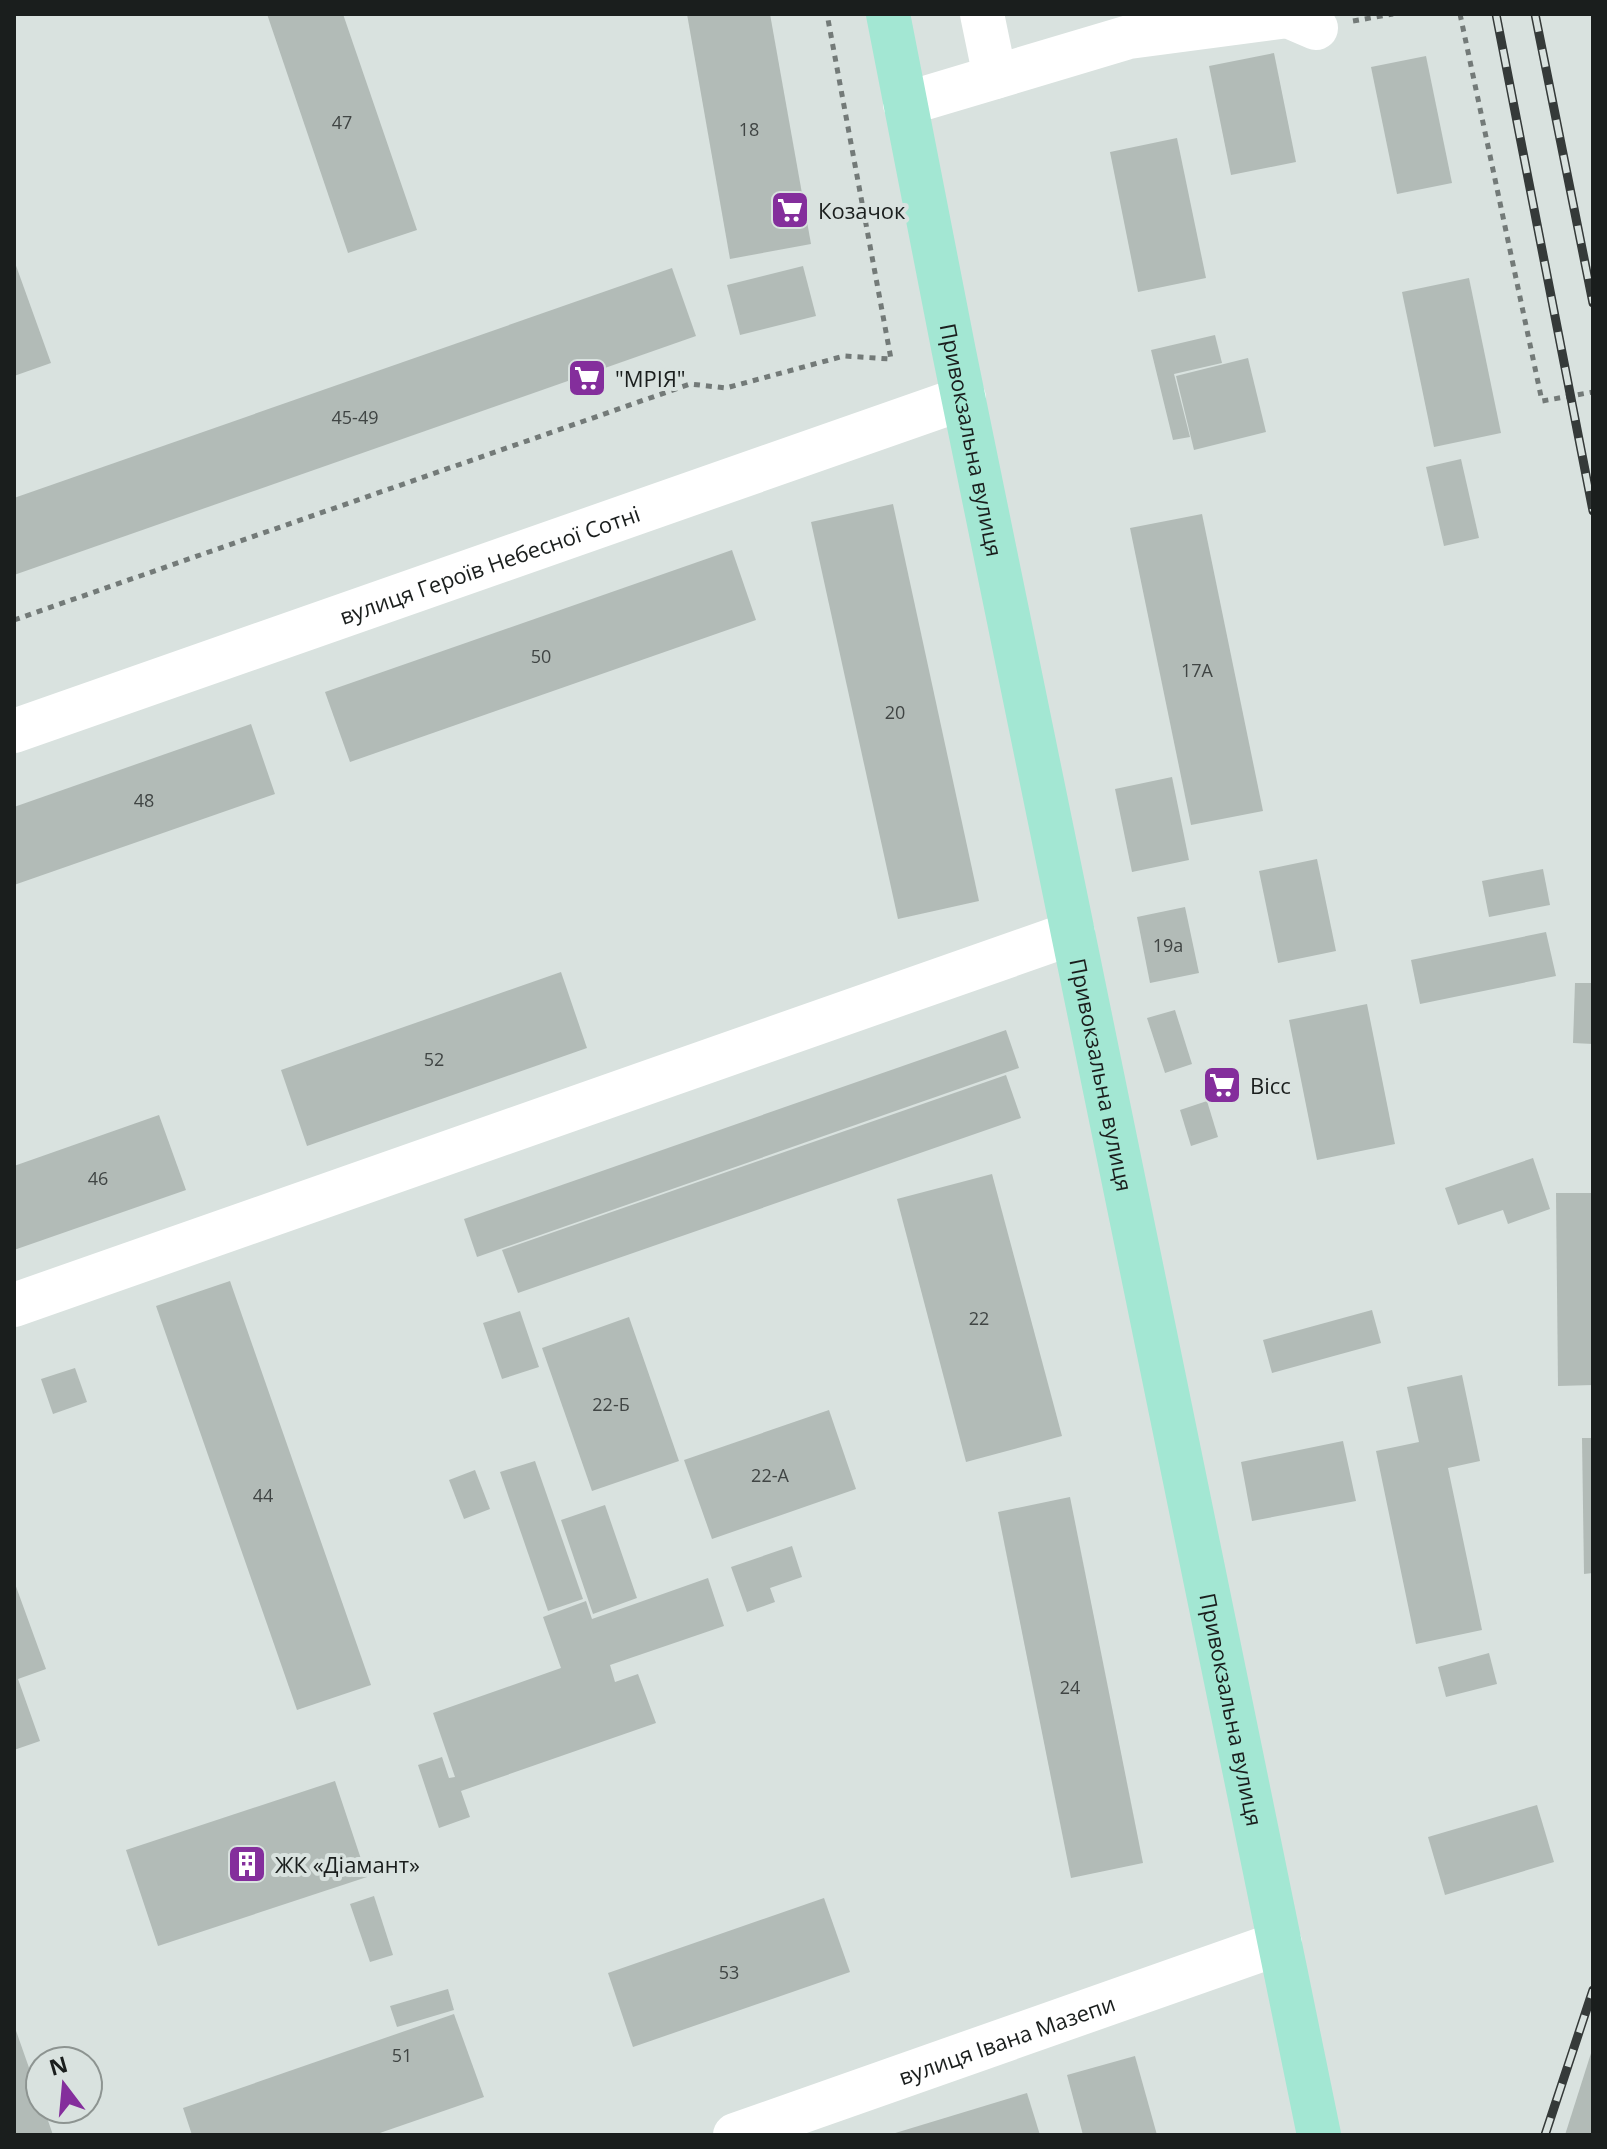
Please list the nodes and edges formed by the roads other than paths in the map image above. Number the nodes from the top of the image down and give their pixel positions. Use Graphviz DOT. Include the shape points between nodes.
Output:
graph roads {
  1 [pos="888,14"];
  2 [pos="982,14"];
  3 [pos="1316,28"];
  4 [pos="995,77"];
  5 [pos="905,104"];
  6 [pos="964,398"];
  7 [pos="14,731"];
  8 [pos="1073,933"];
  9 [pos="14,1305"];
  10 [pos="1280,1943"];
  11 [pos="735,2135"];
  12 [pos="1319,2135"];
  1 -- 5 [label="main road, Привокзальна вулиця"];
  2 -- 4 [label="street"];
  3 -- 4 [label="street" via="1288,16 1129,37"];
  4 -- 5 [label="street"];
  5 -- 6 [label="main road, Привокзальна вулиця"];
  6 -- 7 [label="street, вулиця Героїв Небесної Сотні"];
  6 -- 8 [label="main road, Привокзальна вулиця"];
  8 -- 9 [label="street"];
  8 -- 10 [label="main road, Привокзальна вулиця"];
  10 -- 11 [label="street, вулиця Івана Мазепи"];
  10 -- 12 [label="main road, Привокзальна вулиця"];
}
